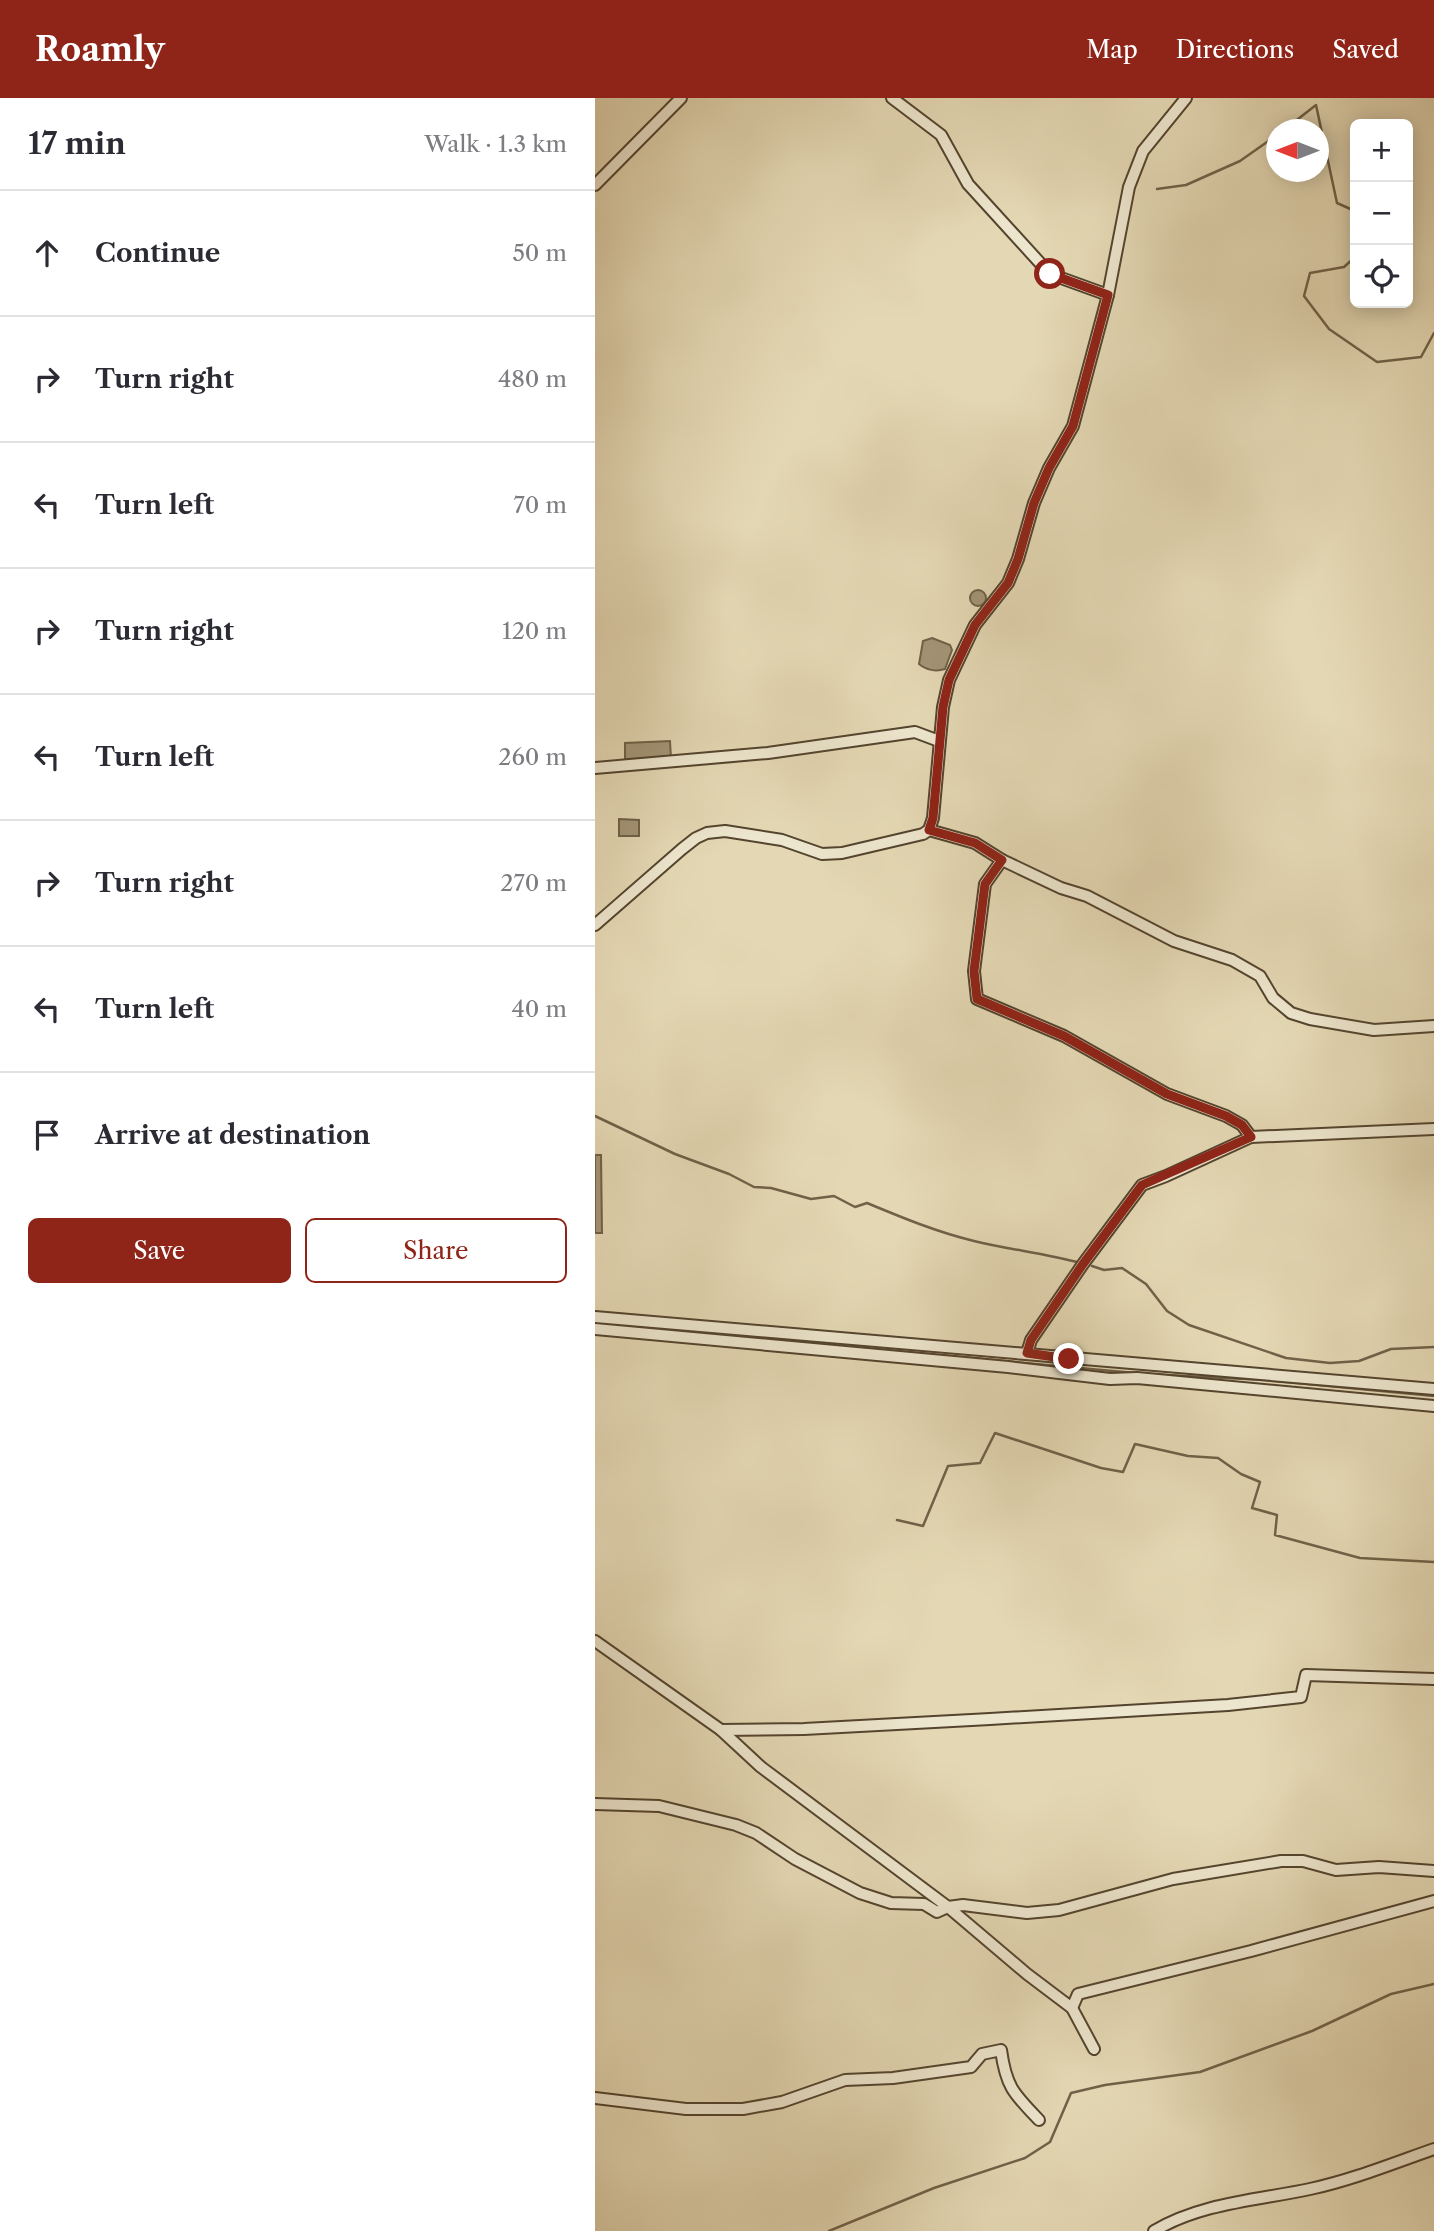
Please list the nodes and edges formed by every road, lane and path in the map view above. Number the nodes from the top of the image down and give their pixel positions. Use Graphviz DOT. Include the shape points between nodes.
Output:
graph roads {
  1 [pos="681,98"];
  2 [pos="892,98"];
  3 [pos="1186,98"];
  4 [pos="595,185"];
  5 [pos="1108,295"];
  6 [pos="939,741"];
  7 [pos="595,768"];
  8 [pos="929,830"];
  9 [pos="1002,860"];
  10 [pos="595,925"];
  11 [pos="1434,1026"];
  12 [pos="1434,1129"];
  13 [pos="1251,1137"];
  14 [pos="595,1317"];
  15 [pos="595,1329"];
  16 [pos="1027,1353"];
  17 [pos="1434,1389"];
  18 [pos="1434,1406"];
  19 [pos="595,1641"];
  20 [pos="1434,1679"];
  21 [pos="721,1730"];
  22 [pos="595,1804"];
  23 [pos="1434,1871"];
  24 [pos="1434,1901"];
  25 [pos="949,1907"];
  26 [pos="1072,2008"];
  27 [pos="1094,2049"];
  28 [pos="595,2098"];
  29 [pos="1039,2120"];
  30 [pos="1434,2149"];
  31 [pos="1154,2231"];
  1 -- 4 [label="street"];
  2 -- 5 [label="street" via="941,135 968,184 1050,274"];
  3 -- 5 [label="street" via="1143,151 1129,187"];
  5 -- 6 [label="street" via="1073,426 1034,503 1008,583 975,625 953,670"];
  6 -- 7 [label="street" via="915,732 768,753"];
  6 -- 8 [label="street"];
  8 -- 9 [label="street" via="975,843"];
  8 -- 10 [label="street" via="822,854 782,840 725,831 707,833 682,849"];
  9 -- 11 [label="street" via="1087,896 1174,941 1246,967 1259,975 1273,999 1291,1013 1374,1030"];
  9 -- 13 [label="street" via="985,884 974,971 977,999 1064,1036 1167,1094 1226,1116"];
  12 -- 13 [label="street"];
  13 -- 16 [label="street" via="1142,1185 1083,1264 1031,1340"];
  14 -- 16 [label="street"];
  15 -- 18 [label="street"];
  16 -- 17 [label="street"];
  19 -- 21 [label="street"];
  20 -- 21 [label="street" via="1306,1675 1301,1697 1227,1705"];
  21 -- 25 [label="street" via="761,1767"];
  22 -- 25 [label="street" via="659,1806 736,1825 860,1893 891,1903 924,1904 937,1912"];
  23 -- 25 [label="street" via="1379,1867 1336,1871 1303,1861 1281,1861 1173,1879 1059,1910 1027,1913"];
  24 -- 26 [label="street" via="1078,1994"];
  25 -- 26 [label="street"];
  26 -- 27 [label="street"];
  28 -- 29 [label="street" via="686,2109 743,2109 782,2102 845,2080 971,2067 982,2054 1001,2050 1004,2076"];
  30 -- 31 [label="street" via="1314,2189 1192,2213"];
}
